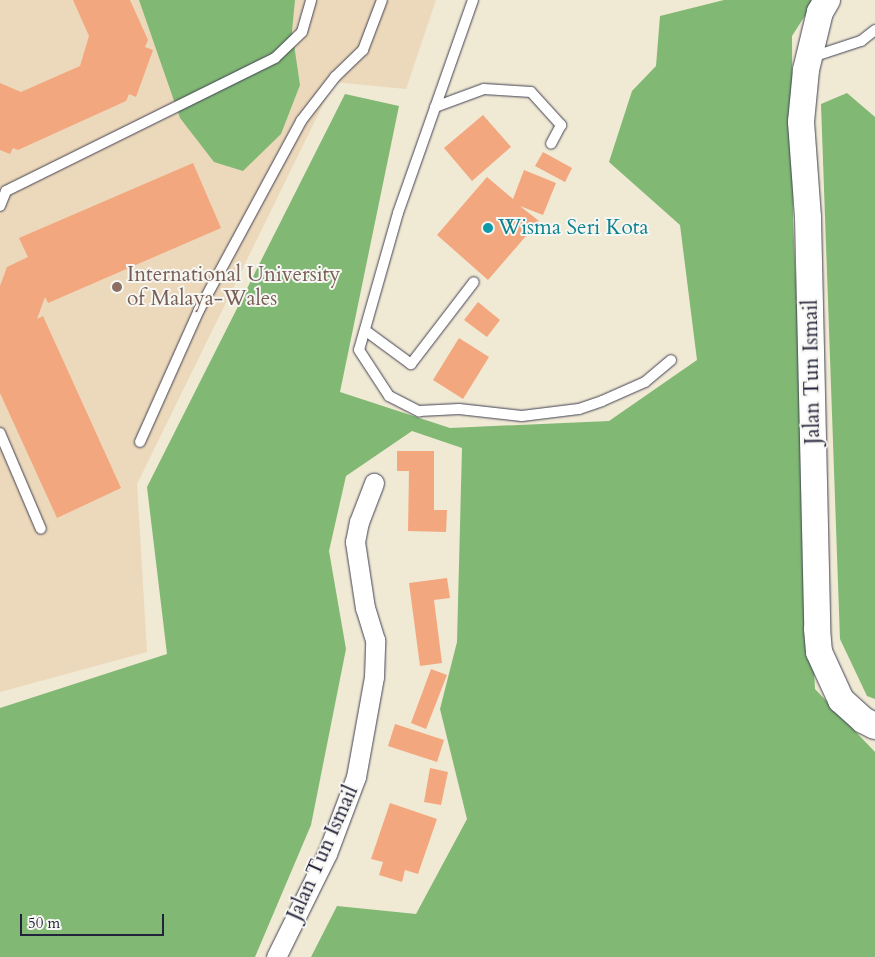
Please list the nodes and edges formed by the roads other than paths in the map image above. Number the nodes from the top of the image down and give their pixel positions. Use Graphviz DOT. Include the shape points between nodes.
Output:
graph roads {
  1 [pos="311,0"];
  2 [pos="382,0"];
  3 [pos="473,0"];
  4 [pos="827,0"];
  5 [pos="875,30"];
  6 [pos="808,58"];
  7 [pos="435,107"];
  8 [pos="551,144"];
  9 [pos="0,206"];
  10 [pos="474,282"];
  11 [pos="366,331"];
  12 [pos="671,360"];
  13 [pos="0,433"];
  14 [pos="140,442"];
  15 [pos="374,484"];
  16 [pos="42,529"];
  17 [pos="875,726"];
  18 [pos="276,957"];
  1 -- 9 [label="lane" via="302,32 275,58 6,191"];
  2 -- 14 [label="lane" via="363,50 335,77 301,121 199,310"];
  3 -- 7 [label="lane"];
  4 -- 6 [label="street, Jalan Tun Ismail" via="820,12"];
  5 -- 6 [label="lane" via="861,41"];
  6 -- 17 [label="street, Jalan Tun Ismail" via="801,122 808,218 819,652 841,700 863,720"];
  7 -- 8 [label="lane" via="484,89 531,92 561,125"];
  7 -- 11 [label="lane" via="398,213"];
  10 -- 11 [label="lane" via="411,364"];
  11 -- 12 [label="lane" via="359,350 372,372 389,396 419,411 460,409 522,416 579,409 645,382"];
  13 -- 16 [label="lane"];
  15 -- 18 [label="street, Jalan Tun Ismail" via="355,542 365,608 375,640 374,677 356,778 327,854"];
}
